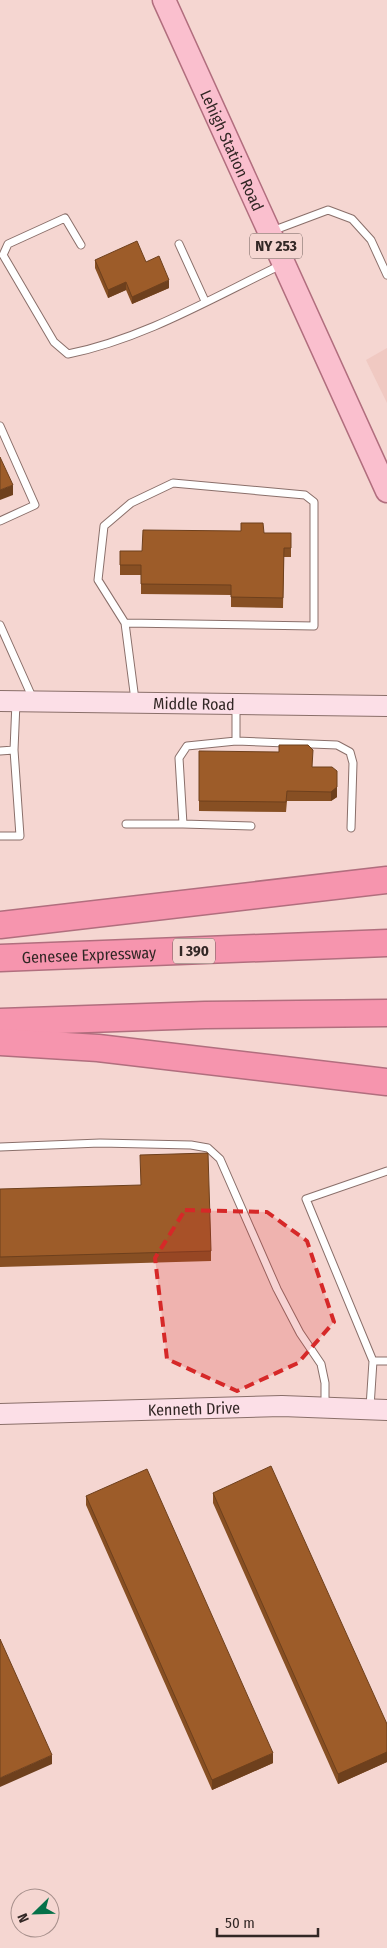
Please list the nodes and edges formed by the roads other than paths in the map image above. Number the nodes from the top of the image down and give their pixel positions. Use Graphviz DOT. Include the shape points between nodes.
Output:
graph roads {
  1 [pos="164,0"];
  2 [pos="269,232"];
  3 [pos="179,244"];
  4 [pos="81,245"];
  5 [pos="284,264"];
  6 [pos="387,275"];
  7 [pos="205,301"];
  8 [pos="0,426"];
  9 [pos="387,491"];
  10 [pos="0,521"];
  11 [pos="125,623"];
  12 [pos="0,625"];
  13 [pos="17,701"];
  14 [pos="135,703"];
  15 [pos="236,704"];
  16 [pos="387,706"];
  17 [pos="236,741"];
  18 [pos="14,750"];
  19 [pos="0,751"];
  20 [pos="126,824"];
  21 [pos="183,824"];
  22 [pos="252,826"];
  23 [pos="351,828"];
  24 [pos="0,836"];
  25 [pos="387,880"];
  26 [pos="0,926"];
  27 [pos="387,943"];
  28 [pos="0,958"];
  29 [pos="387,1013"];
  30 [pos="0,1022"];
  31 [pos="0,1042"];
  32 [pos="387,1082"];
  33 [pos="0,1147"];
  34 [pos="387,1171"];
  35 [pos="373,1361"];
  36 [pos="387,1361"];
  37 [pos="325,1406"];
  38 [pos="379,1410"];
  39 [pos="0,1414"];
  1 -- 2 [label="main road, Lehigh Station Road / NY 253"];
  2 -- 5 [label="main road, Lehigh Station Road / NY 253"];
  2 -- 6 [label="lane" via="328,210 352,219 371,240"];
  3 -- 7 [label="lane"];
  4 -- 7 [label="lane" via="65,218 8,244 3,255 54,342 68,354 134,334"];
  5 -- 7 [label="lane"];
  5 -- 9 [label="main road, Lehigh Station Road / NY 253"];
  8 -- 10 [label="lane" via="35,505"];
  11 -- 11 [label="lane" via="98,580 104,526 131,503 173,483 305,495 314,502 314,626"];
  11 -- 14 [label="lane"];
  12 -- 13 [label="lane"];
  13 -- 14 [label="street, Middle Road"];
  13 -- 18 [label="lane"];
  14 -- 15 [label="street, Middle Road"];
  15 -- 16 [label="street, Middle Road"];
  15 -- 17 [label="lane"];
  17 -- 21 [label="lane" via="187,746 179,758"];
  17 -- 23 [label="lane" via="337,745 350,752 353,763"];
  18 -- 19 [label="lane"];
  18 -- 24 [label="lane" via="20,836"];
  20 -- 21 [label="lane"];
  21 -- 22 [label="lane"];
  25 -- 26 [label="highway"];
  27 -- 28 [label="highway, Genesee Expressway / I 390"];
  29 -- 30 [label="highway"];
  31 -- 32 [label="highway" via="98,1048"];
  33 -- 37 [label="lane" via="100,1143 208,1148 220,1159 277,1289 321,1364"];
  34 -- 35 [label="lane" via="306,1199"];
  35 -- 36 [label="lane"];
  35 -- 38 [label="lane"];
  37 -- 38 [label="street, Kenneth Drive"];
  37 -- 39 [label="street, Kenneth Drive"];
}
